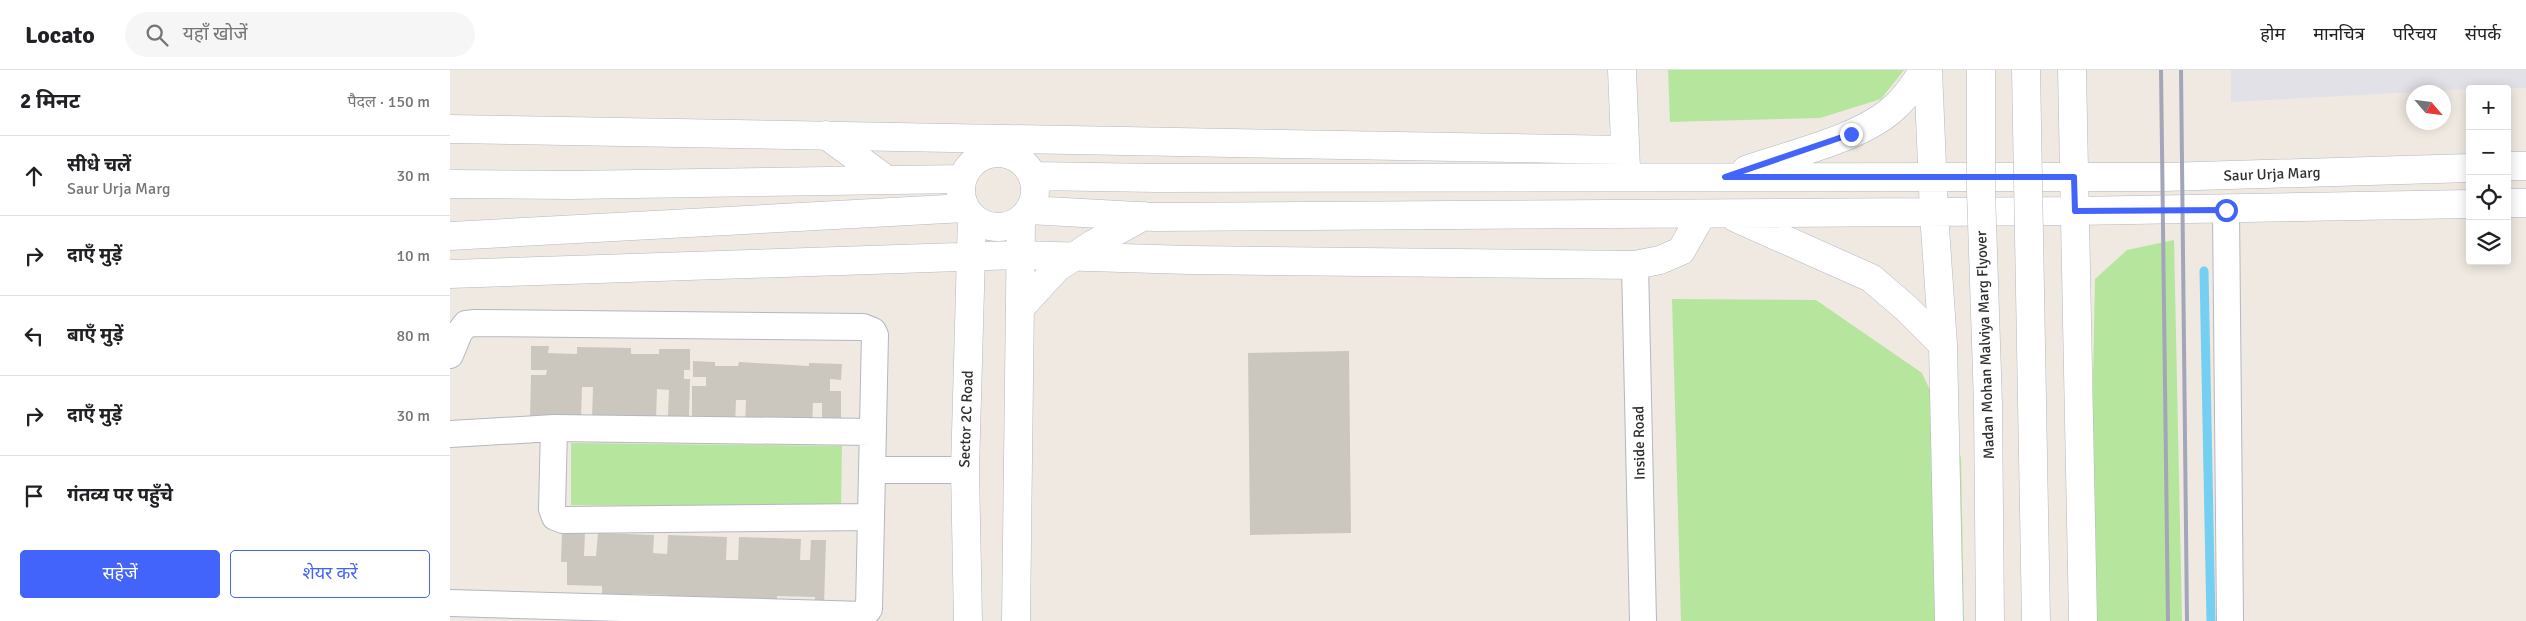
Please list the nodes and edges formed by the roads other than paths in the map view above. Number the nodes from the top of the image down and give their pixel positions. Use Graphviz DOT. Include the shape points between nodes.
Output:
graph roads {
  1 [pos="1622,70"];
  2 [pos="1924,70"];
  3 [pos="1928,70"];
  4 [pos="1982,70"];
  5 [pos="2026,70"];
  6 [pos="2072,70"];
  7 [pos="450,129"];
  8 [pos="826,135"];
  9 [pos="1625,150"];
  10 [pos="2511,166"];
  11 [pos="2526,166"];
  12 [pos="2466,168"];
  13 [pos="1033,176"];
  14 [pos="1626,177"];
  15 [pos="1725,177"];
  16 [pos="1934,177"];
  17 [pos="2074,177"];
  18 [pos="962,179"];
  19 [pos="887,180"];
  20 [pos="450,184"];
  21 [pos="2511,203"];
  22 [pos="2526,203"];
  23 [pos="2466,204"];
  24 [pos="2226,210"];
  25 [pos="2075,211"];
  26 [pos="969,213"];
  27 [pos="1934,213"];
  28 [pos="1714,214"];
  29 [pos="1025,215"];
  30 [pos="1144,216"];
  31 [pos="450,236"];
  32 [pos="1021,255"];
  33 [pos="971,256"];
  34 [pos="1071,258"];
  35 [pos="1635,265"];
  36 [pos="450,274"];
  37 [pos="1020,308"];
  38 [pos="1943,345"];
  39 [pos="450,355"];
  40 [pos="554,428"];
  41 [pos="873,432"];
  42 [pos="450,434"];
  43 [pos="872,470"];
  44 [pos="965,470"];
  45 [pos="871,517"];
  46 [pos="450,603"];
  47 [pos="968,621"];
  48 [pos="1016,621"];
  49 [pos="1643,621"];
  50 [pos="1949,621"];
  51 [pos="1990,621"];
  52 [pos="2036,621"];
  53 [pos="2083,621"];
  54 [pos="2230,621"];
  1 -- 9 [label="main road"];
  2 -- 15 [label="main road" via="1896,106 1876,122 1851,134"];
  3 -- 16 [label="main road"];
  4 -- 51 [label="main road, Madan Mohan Malviya Marg Flyover, bridge" via="1981,200 1988,404"];
  5 -- 52 [label="main road, bridge"];
  6 -- 17 [label="main road"];
  7 -- 8 [label="main road"];
  8 -- 9 [label="main road"];
  8 -- 19 [label="main road"];
  9 -- 14 [label="main road"];
  10 -- 11 [label="main road"];
  12 -- 17 [label="main road, Saur Urja Marg"];
  13 -- 14 [label="main road, Saur Urja Marg"];
  13 -- 18 [label="main road" via="1022,161 1000,153 988,154 977,160"];
  13 -- 29 [label="main road" via="1036,194"];
  14 -- 15 [label="main road, Saur Urja Marg"];
  15 -- 16 [label="main road, Saur Urja Marg"];
  16 -- 17 [label="main road, Saur Urja Marg"];
  16 -- 27 [label="main road"];
  17 -- 25 [label="main road"];
  18 -- 19 [label="main road"];
  18 -- 26 [label="main road" via="960,191"];
  19 -- 20 [label="main road"];
  21 -- 22 [label="main road"];
  23 -- 24 [label="main road"];
  24 -- 25 [label="main road"];
  24 -- 54 [label="street"];
  25 -- 27 [label="main road"];
  25 -- 53 [label="main road"];
  26 -- 29 [label="main road" via="990,227 1003,228"];
  26 -- 31 [label="main road"];
  26 -- 33 [label="main road, Sector 2C Road"];
  27 -- 28 [label="main road"];
  27 -- 38 [label="main road"];
  28 -- 30 [label="main road"];
  28 -- 35 [label="main road" via="1681,251"];
  28 -- 38 [label="main road" via="1871,278"];
  29 -- 30 [label="main road"];
  29 -- 32 [label="main road"];
  30 -- 34 [label="main road"];
  32 -- 33 [label="main road"];
  32 -- 34 [label="main road"];
  32 -- 37 [label="main road"];
  33 -- 36 [label="main road"];
  33 -- 44 [label="main road, Sector 2C Road"];
  34 -- 35 [label="main road"];
  34 -- 37 [label="main road" via="1057,268"];
  35 -- 49 [label="street, Inside Road"];
  37 -- 48 [label="main road"];
  38 -- 50 [label="main road"];
  39 -- 41 [label="street" via="459,333 466,324 475,322 868,327 875,335"];
  40 -- 41 [label="street"];
  40 -- 42 [label="street"];
  40 -- 45 [label="street" via="552,509 555,517 563,520"];
  41 -- 43 [label="street"];
  43 -- 44 [label="street"];
  43 -- 45 [label="street"];
  44 -- 47 [label="main road, Sector 2C Road"];
  45 -- 46 [label="street" via="869,609 864,615"];
}
